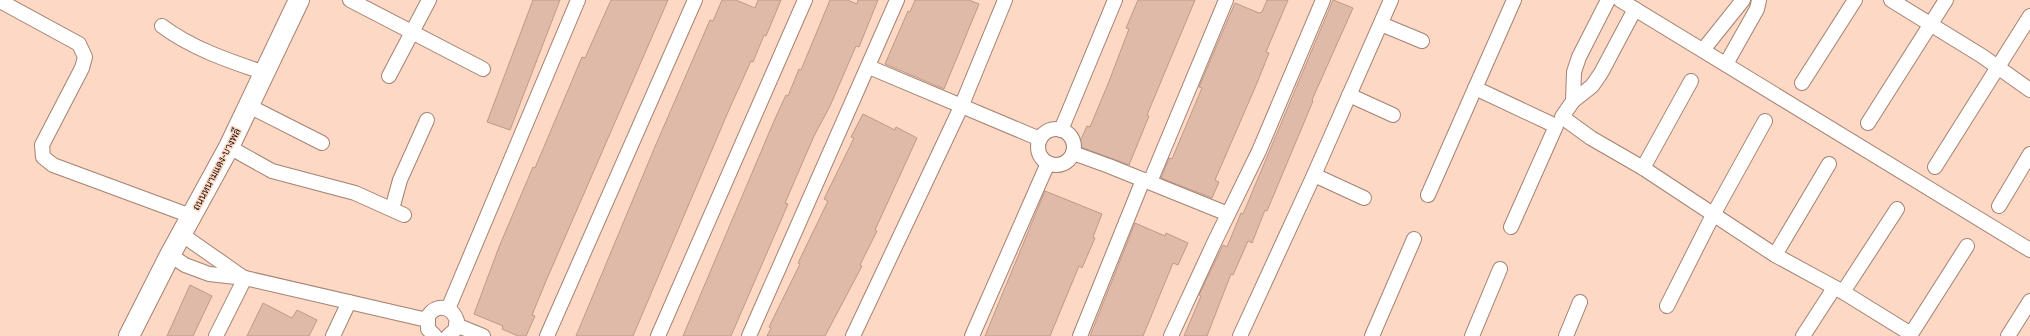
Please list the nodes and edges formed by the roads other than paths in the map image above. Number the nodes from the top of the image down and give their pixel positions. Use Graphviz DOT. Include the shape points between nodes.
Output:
graph roads {
  1 [pos="299,0"];
  2 [pos="350,0"];
  3 [pos="429,0"];
  4 [pos="578,0"];
  5 [pos="695,0"];
  6 [pos="805,0"];
  7 [pos="897,0"];
  8 [pos="1005,0"];
  9 [pos="1115,0"];
  10 [pos="1226,0"];
  11 [pos="1323,0"];
  12 [pos="1391,0"];
  13 [pos="1514,0"];
  14 [pos="1608,0"];
  15 [pos="1620,0"];
  16 [pos="1744,0"];
  17 [pos="1759,0"];
  18 [pos="1855,0"];
  19 [pos="1891,0"];
  20 [pos="1946,0"];
  21 [pos="0,1"];
  22 [pos="1635,9"];
  23 [pos="2030,16"];
  24 [pos="1381,24"];
  25 [pos="1931,24"];
  26 [pos="162,26"];
  27 [pos="412,32"];
  28 [pos="1422,41"];
  29 [pos="1703,50"];
  30 [pos="1726,64"];
  31 [pos="1997,66"];
  32 [pos="869,68"];
  33 [pos="483,69"];
  34 [pos="264,73"];
  35 [pos="389,76"];
  36 [pos="1691,81"];
  37 [pos="1802,83"];
  38 [pos="1475,88"];
  39 [pos="2030,90"];
  40 [pos="1349,95"];
  41 [pos="1573,101"];
  42 [pos="249,106"];
  43 [pos="961,107"];
  44 [pos="1393,115"];
  45 [pos="427,120"];
  46 [pos="1559,121"];
  47 [pos="1765,121"];
  48 [pos="1868,123"];
  49 [pos="1061,130"];
  50 [pos="1040,139"];
  51 [pos="322,143"];
  52 [pos="229,147"];
  53 [pos="1073,153"];
  54 [pos="2030,154"];
  55 [pos="1048,163"];
  56 [pos="1829,164"];
  57 [pos="1935,167"];
  58 [pos="1642,168"];
  59 [pos="1314,175"];
  60 [pos="1147,181"];
  61 [pos="1428,195"];
  62 [pos="1364,198"];
  63 [pos="1999,206"];
  64 [pos="1897,209"];
  65 [pos="1228,214"];
  66 [pos="1713,215"];
  67 [pos="191,216"];
  68 [pos="1511,227"];
  69 [pos="181,234"];
  70 [pos="1414,239"];
  71 [pos="1967,246"];
  72 [pos="2030,250"];
  73 [pos="170,254"];
  74 [pos="1775,255"];
  75 [pos="1500,268"];
  76 [pos="245,278"];
  77 [pos="1838,290"];
  78 [pos="2030,301"];
  79 [pos="349,302"];
  80 [pos="1580,302"];
  81 [pos="1667,306"];
  82 [pos="448,309"];
  83 [pos="427,320"];
  84 [pos="452,331"];
  85 [pos="1907,334"];
  86 [pos="129,336"];
  87 [pos="216,336"];
  88 [pos="333,336"];
  89 [pos="435,336"];
  90 [pos="483,336"];
  91 [pos="547,336"];
  92 [pos="658,336"];
  93 [pos="749,336"];
  94 [pos="853,336"];
  95 [pos="972,336"];
  96 [pos="1080,336"];
  97 [pos="1171,336"];
  98 [pos="1240,336"];
  99 [pos="1372,336"];
  100 [pos="1472,336"];
  101 [pos="1566,336"];
  102 [pos="1803,336"];
  103 [pos="2008,336"];
  1 -- 34 [label="main road, ถนนหนามแดง-บางพลี"];
  2 -- 27 [label="street"];
  3 -- 27 [label="street"];
  4 -- 82 [label="street"];
  5 -- 91 [label="street"];
  6 -- 92 [label="street"];
  7 -- 32 [label="street"];
  8 -- 43 [label="street"];
  9 -- 49 [label="street"];
  10 -- 60 [label="street"];
  11 -- 65 [label="street" via="1259,151"];
  12 -- 24 [label="street"];
  13 -- 38 [label="street"];
  14 -- 41 [label="street" via="1579,57 1574,72"];
  15 -- 22 [label="street"];
  16 -- 29 [label="street"];
  17 -- 30 [label="street" via="1757,9"];
  18 -- 37 [label="street"];
  19 -- 25 [label="street"];
  20 -- 25 [label="street"];
  21 -- 67 [label="street" via="79,44 85,57 82,68 42,145 43,157 53,165"];
  22 -- 29 [label="street"];
  22 -- 41 [label="street" via="1601,73 1592,86"];
  23 -- 31 [label="street"];
  24 -- 28 [label="street"];
  24 -- 40 [label="street"];
  25 -- 31 [label="street"];
  25 -- 48 [label="street"];
  26 -- 34 [label="street" via="192,45"];
  27 -- 33 [label="street"];
  27 -- 35 [label="street"];
  29 -- 30 [label="street"];
  30 -- 72 [label="street"];
  31 -- 39 [label="street"];
  31 -- 57 [label="street"];
  32 -- 43 [label="street"];
  32 -- 93 [label="street"];
  34 -- 42 [label="main road, ถนนหนามแดง-บางพลี"];
  36 -- 58 [label="street"];
  38 -- 46 [label="street"];
  38 -- 61 [label="street"];
  40 -- 44 [label="street"];
  40 -- 59 [label="street"];
  41 -- 46 [label="street"];
  42 -- 51 [label="street"];
  42 -- 52 [label="main road, ถนนหนามแดง-บางพลี"];
  43 -- 50 [label="street"];
  43 -- 94 [label="street"];
  45 -- 52 [label="street" via="400,180 398,212 355,193 272,171"];
  46 -- 58 [label="street"];
  46 -- 68 [label="street"];
  47 -- 66 [label="street"];
  49 -- 50 [label="street" via="1048,130"];
  49 -- 53 [label="street" via="1070,135"];
  50 -- 55 [label="street" via="1038,151"];
  52 -- 67 [label="main road, ถนนหนามแดง-บางพลี"];
  53 -- 55 [label="street" via="1069,160 1060,165"];
  53 -- 60 [label="street"];
  54 -- 63 [label="street"];
  55 -- 95 [label="street"];
  56 -- 74 [label="street"];
  58 -- 66 [label="street"];
  59 -- 62 [label="street"];
  59 -- 98 [label="street"];
  60 -- 65 [label="street"];
  60 -- 96 [label="street"];
  64 -- 77 [label="street"];
  65 -- 97 [label="street"];
  66 -- 74 [label="street"];
  66 -- 81 [label="street"];
  67 -- 69 [label="main road, ถนนหนามแดง-บางพลี"];
  69 -- 73 [label="main road, ถนนหนามแดง-บางพลี"];
  69 -- 76 [label="street"];
  70 -- 99 [label="street"];
  71 -- 85 [label="street"];
  73 -- 76 [label="street" via="185,265 209,274"];
  73 -- 86 [label="main road, ถนนหนามแดง-บางพลี"];
  74 -- 77 [label="street"];
  75 -- 100 [label="street"];
  76 -- 79 [label="street"];
  76 -- 87 [label="street"];
  77 -- 85 [label="street"];
  77 -- 102 [label="street"];
  78 -- 103 [label="street"];
  79 -- 83 [label="street"];
  79 -- 88 [label="street"];
  80 -- 101 [label="street"];
  82 -- 83 [label="street" via="434,309"];
  82 -- 84 [label="street" via="454,314"];
  83 -- 89 [label="street" via="428,329"];
  84 -- 90 [label="street"];
}
